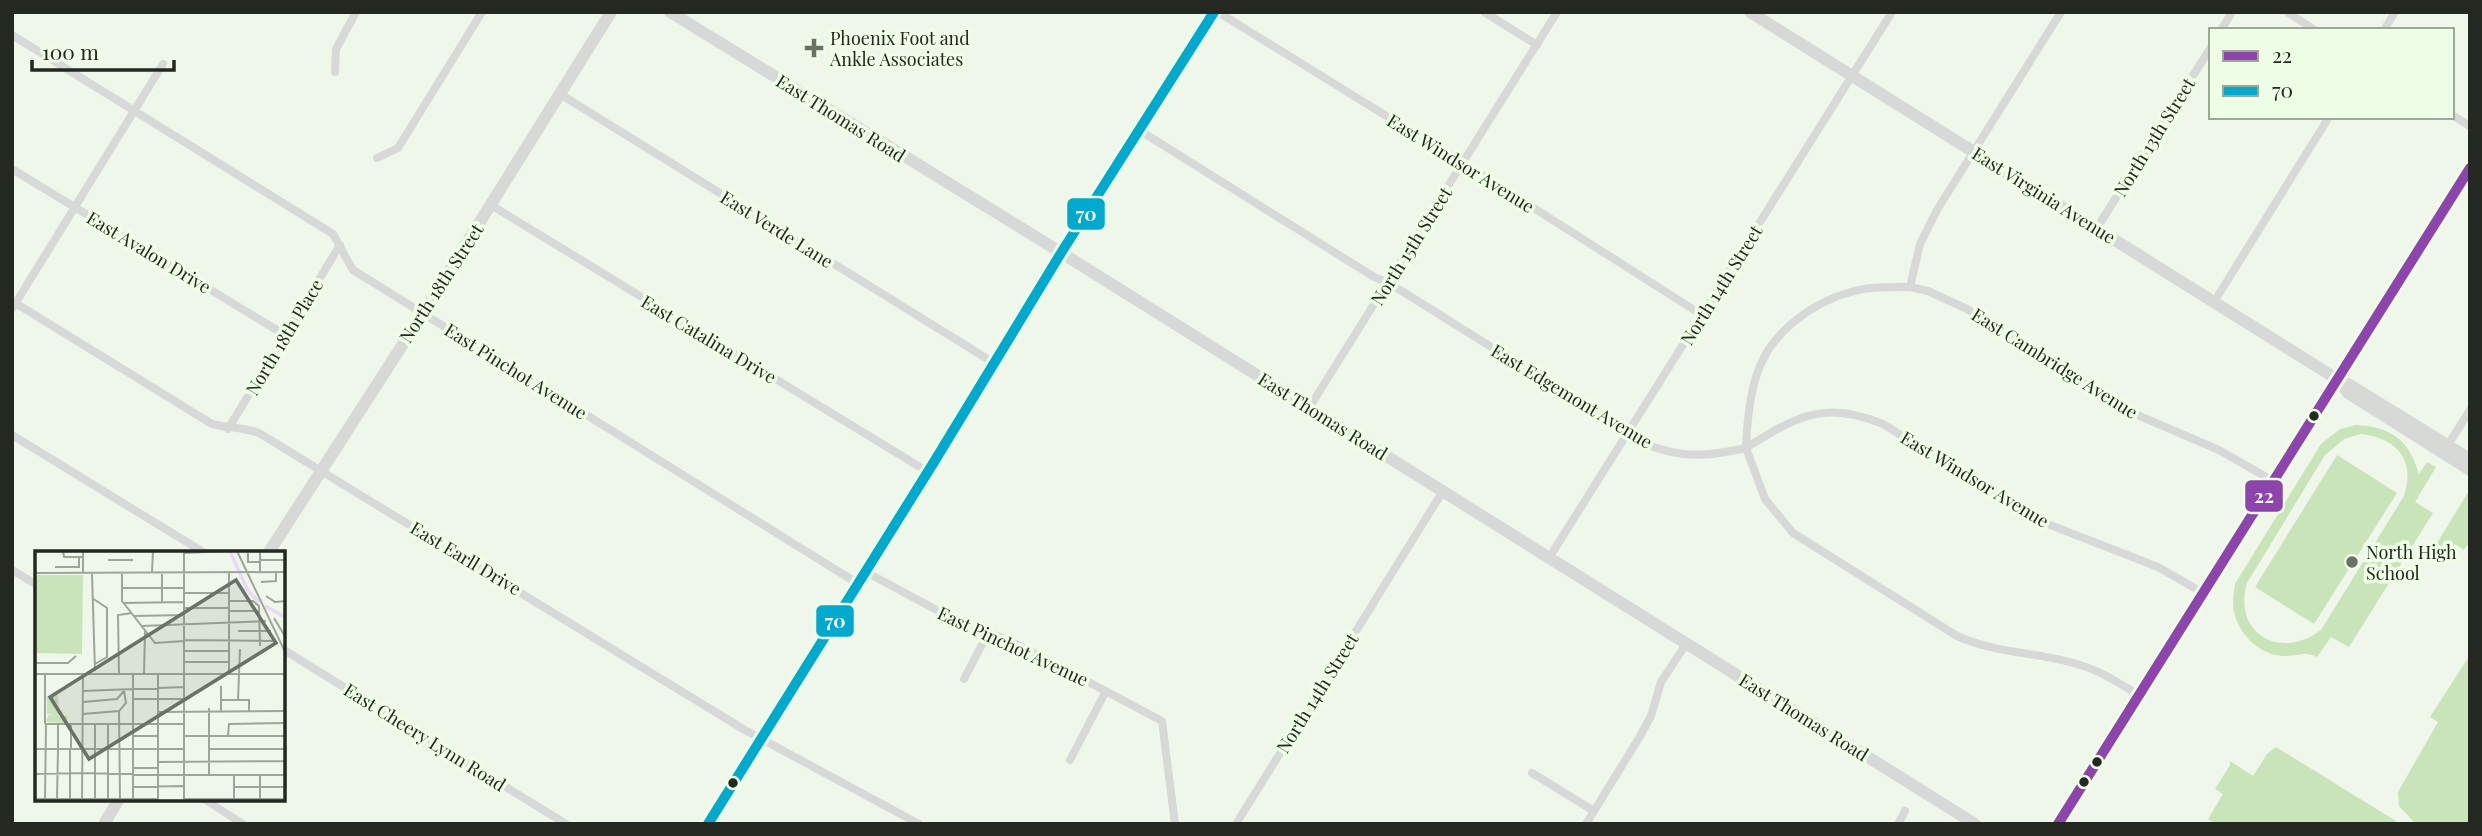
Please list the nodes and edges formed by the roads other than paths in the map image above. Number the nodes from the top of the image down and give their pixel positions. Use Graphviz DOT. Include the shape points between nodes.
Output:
graph roads {
  1 [pos="356,12"];
  2 [pos="482,12"];
  3 [pos="611,12"];
  4 [pos="670,12"];
  5 [pos="1216,12"];
  6 [pos="1484,12"];
  7 [pos="1557,12"];
  8 [pos="1750,12"];
  9 [pos="1892,12"];
  10 [pos="2061,12"];
  11 [pos="2232,12"];
  12 [pos="2287,12"];
  13 [pos="2395,12"];
  14 [pos="2222,28"];
  15 [pos="2312,28"];
  16 [pos="2385,28"];
  17 [pos="12,35"];
  18 [pos="1536,45"];
  19 [pos="2209,50"];
  20 [pos="163,64"];
  21 [pos="335,72"];
  22 [pos="1852,76"];
  23 [pos="560,94"];
  24 [pos="135,110"];
  25 [pos="2454,116"];
  26 [pos="2328,119"];
  27 [pos="2470,126"];
  28 [pos="1139,130"];
  29 [pos="1974,151"];
  30 [pos="377,158"];
  31 [pos="1462,164"];
  32 [pos="2470,167"];
  33 [pos="12,169"];
  34 [pos="491,205"];
  35 [pos="74,207"];
  36 [pos="2097,228"];
  37 [pos="340,246"];
  38 [pos="1061,253"];
  39 [pos="1389,283"];
  40 [pos="1910,287"];
  41 [pos="2214,302"];
  42 [pos="13,304"];
  43 [pos="423,313"];
  44 [pos="1702,316"];
  45 [pos="285,335"];
  46 [pos="994,363"];
  47 [pos="2337,379"];
  48 [pos="1309,408"];
  49 [pos="2470,410"];
  50 [pos="228,429"];
  51 [pos="1628,433"];
  52 [pos="12,435"];
  53 [pos="2448,445"];
  54 [pos="1746,448"];
  55 [pos="2470,459"];
  56 [pos="321,470"];
  57 [pos="2470,470"];
  58 [pos="928,472"];
  59 [pos="2273,481"];
  60 [pos="1443,491"];
  61 [pos="201,551"];
  62 [pos="270,551"];
  63 [pos="1549,558"];
  64 [pos="12,570"];
  65 [pos="861,577"];
  66 [pos="35,584"];
  67 [pos="2203,593"];
  68 [pos="988,632"];
  69 [pos="1686,644"];
  70 [pos="285,651"];
  71 [pos="964,679"];
  72 [pos="1106,691"];
  73 [pos="2139,695"];
  74 [pos="761,740"];
  75 [pos="1070,760"];
  76 [pos="1532,773"];
  77 [pos="118,801"];
  78 [pos="207,801"];
  79 [pos="1594,811"];
  80 [pos="1905,811"];
  81 [pos="104,824"];
  82 [pos="243,824"];
  83 [pos="566,824"];
  84 [pos="709,824"];
  85 [pos="919,824"];
  86 [pos="1175,824"];
  87 [pos="1236,824"];
  88 [pos="1586,824"];
  89 [pos="1898,824"];
  90 [pos="1975,824"];
  91 [pos="2058,824"];
  1 -- 21 [label="street" via="336,49"];
  2 -- 30 [label="street" via="398,148"];
  3 -- 23 [label="main road, North 18th Street"];
  4 -- 38 [label="main road, East Thomas Road"];
  5 -- 28 [label="main road"];
  5 -- 31 [label="street, East Windsor Avenue"];
  6 -- 18 [label="street"];
  7 -- 18 [label="street, North 15th Street"];
  8 -- 22 [label="main road, East Virginia Avenue"];
  9 -- 22 [label="street, North 14th Street"];
  10 -- 29 [label="street"];
  11 -- 14 [label="street"];
  12 -- 15 [label="street"];
  13 -- 16 [label="street"];
  17 -- 24 [label="street, East Pinchot Avenue"];
  18 -- 31 [label="street, North 15th Street"];
  19 -- 36 [label="street, North 13th Street"];
  20 -- 24 [label="street"];
  22 -- 29 [label="main road, East Virginia Avenue"];
  22 -- 44 [label="street, North 14th Street"];
  23 -- 34 [label="main road, North 18th Street"];
  23 -- 46 [label="street, East Verde Lane"];
  24 -- 35 [label="street"];
  24 -- 37 [label="street, East Pinchot Avenue" via="324,228"];
  25 -- 27 [label="street"];
  26 -- 41 [label="street"];
  28 -- 38 [label="main road"];
  28 -- 39 [label="street, East Edgemont Avenue"];
  29 -- 36 [label="main road, East Virginia Avenue"];
  29 -- 40 [label="street" via="1928,227"];
  31 -- 39 [label="street, North 15th Street"];
  31 -- 44 [label="street, East Windsor Avenue"];
  32 -- 47 [label="main road"];
  33 -- 35 [label="street, East Avalon Drive"];
  34 -- 43 [label="main road, North 18th Street"];
  34 -- 58 [label="street, East Catalina Drive"];
  35 -- 42 [label="street"];
  35 -- 45 [label="street, East Avalon Drive"];
  36 -- 41 [label="main road, East Virginia Avenue"];
  37 -- 43 [label="street, East Pinchot Avenue" via="352,270"];
  37 -- 45 [label="street, North 18th Place"];
  38 -- 46 [label="main road"];
  38 -- 48 [label="main road, East Thomas Road"];
  39 -- 48 [label="street, North 15th Street"];
  39 -- 51 [label="street, East Edgemont Avenue"];
  40 -- 54 [label="street" via="1850,292 1794,321 1770,346 1758,371 1749,402"];
  40 -- 59 [label="street, East Cambridge Avenue" via="1967,309 2128,411 2239,460"];
  41 -- 47 [label="main road, East Virginia Avenue"];
  42 -- 50 [label="street, East Earll Drive" via="212,424"];
  43 -- 56 [label="main road, North 18th Street"];
  43 -- 65 [label="street, East Pinchot Avenue"];
  44 -- 51 [label="street, North 14th Street"];
  45 -- 50 [label="street, North 18th Place"];
  46 -- 58 [label="main road"];
  47 -- 53 [label="main road, East Virginia Avenue"];
  47 -- 57 [label="main road, East Virginia Avenue" via="2348,393"];
  47 -- 59 [label="main road"];
  48 -- 60 [label="main road, East Thomas Road"];
  49 -- 53 [label="street"];
  50 -- 56 [label="street, East Earll Drive" via="259,433"];
  51 -- 54 [label="street, East Edgemont Avenue" via="1670,453 1714,455"];
  51 -- 63 [label="street, North 14th Street"];
  52 -- 61 [label="street"];
  53 -- 55 [label="main road, East Virginia Avenue"];
  54 -- 67 [label="street, East Windsor Avenue" via="1801,417 1826,412 1859,414 1883,424 2040,521 2150,563"];
  54 -- 73 [label="street" via="1774,512 1793,533 1827,556 1970,642 2078,664"];
  56 -- 62 [label="main road, North 18th Street"];
  56 -- 74 [label="street, East Earll Drive"];
  58 -- 65 [label="main road"];
  59 -- 67 [label="main road"];
  60 -- 63 [label="main road, East Thomas Road"];
  60 -- 87 [label="street, North 14th Street"];
  63 -- 69 [label="main road, East Thomas Road"];
  64 -- 66 [label="street"];
  65 -- 68 [label="street, East Pinchot Avenue"];
  65 -- 74 [label="main road"];
  67 -- 73 [label="main road"];
  68 -- 71 [label="street"];
  68 -- 72 [label="street, East Pinchot Avenue"];
  69 -- 79 [label="street" via="1661,682 1651,716"];
  69 -- 90 [label="main road, East Thomas Road"];
  70 -- 83 [label="street, East Cheery Lynn Road"];
  72 -- 75 [label="street"];
  72 -- 86 [label="street, East Pinchot Avenue" via="1161,721"];
  73 -- 91 [label="main road"];
  74 -- 84 [label="main road"];
  74 -- 85 [label="street, East Earll Drive"];
  76 -- 79 [label="street"];
  77 -- 81 [label="main road"];
  78 -- 82 [label="street"];
  79 -- 88 [label="street"];
  80 -- 89 [label="street"];
}
